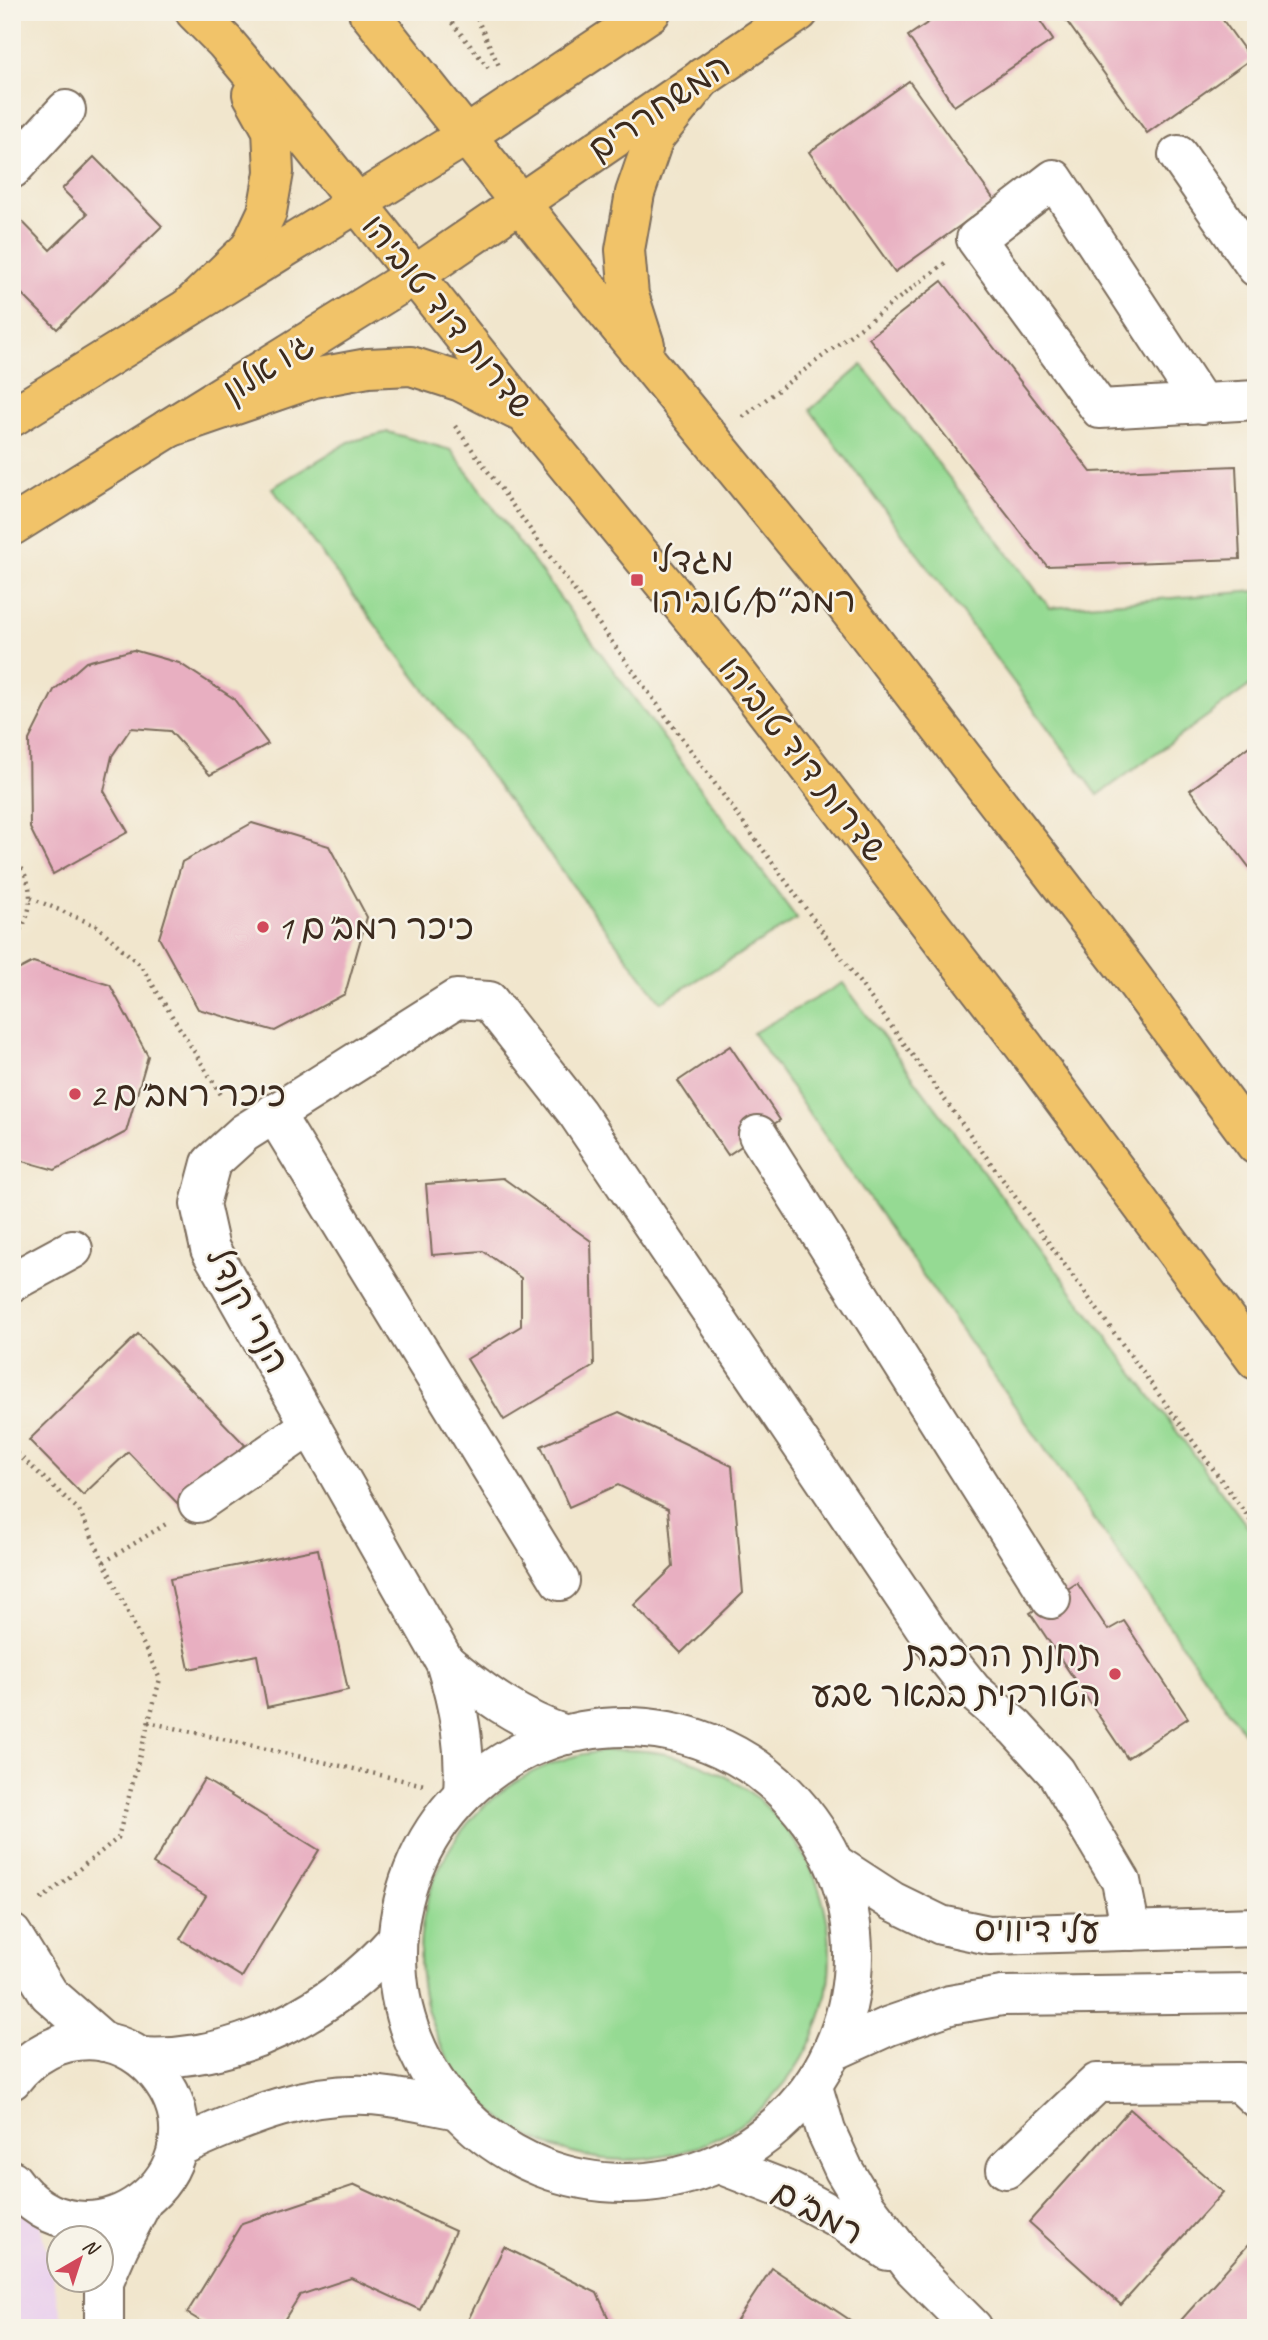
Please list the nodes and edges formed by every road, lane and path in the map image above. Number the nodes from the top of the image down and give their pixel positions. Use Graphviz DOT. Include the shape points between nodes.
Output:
graph roads {
  1 [pos="195,12"];
  2 [pos="368,12"];
  3 [pos="443,12"];
  4 [pos="474,12"];
  5 [pos="651,12"];
  6 [pos="799,12"];
  7 [pos="225,42"];
  8 [pos="703,77"];
  9 [pos="516,102"];
  10 [pos="66,110"];
  11 [pos="467,135"];
  12 [pos="1178,155"];
  13 [pos="12,169"];
  14 [pos="520,202"];
  15 [pos="358,203"];
  16 [pos="976,239"];
  17 [pos="1256,267"];
  18 [pos="415,275"];
  19 [pos="189,307"];
  20 [pos="653,367"];
  21 [pos="1256,400"];
  22 [pos="1202,404"];
  23 [pos="526,415"];
  24 [pos="12,417"];
  25 [pos="453,422"];
  26 [pos="169,428"];
  27 [pos="712,440"];
  28 [pos="12,526"];
  29 [pos="12,858"];
  30 [pos="31,898"];
  31 [pos="12,938"];
  32 [pos="259,1123"];
  33 [pos="758,1135"];
  34 [pos="1256,1144"];
  35 [pos="73,1249"];
  36 [pos="12,1282"];
  37 [pos="1256,1360"];
  38 [pos="311,1425"];
  39 [pos="12,1449"];
  40 [pos="198,1503"];
  41 [pos="1256,1528"];
  42 [pos="104,1562"];
  43 [pos="560,1581"];
  44 [pos="1052,1599"];
  45 [pos="445,1662"];
  46 [pos="148,1722"];
  47 [pos="566,1735"];
  48 [pos="463,1794"];
  49 [pos="835,1864"];
  50 [pos="23,1920"];
  51 [pos="1256,1927"];
  52 [pos="1131,1931"];
  53 [pos="398,1938"];
  54 [pos="1256,1993"];
  55 [pos="104,2042"];
  56 [pos="834,2051"];
  57 [pos="140,2057"];
  58 [pos="12,2080"];
  59 [pos="813,2087"];
  60 [pos="1256,2098"];
  61 [pos="458,2110"];
  62 [pos="177,2148"];
  63 [pos="719,2164"];
  64 [pos="1006,2169"];
  65 [pos="12,2180"];
  66 [pos="142,2203"];
  67 [pos="913,2268"];
  68 [pos="104,2328"];
  69 [pos="973,2328"];
  1 -- 7 [label="main road, שדרות דוד טוביהו"];
  2 -- 11 [label="main road"];
  3 -- 9 [label="path"];
  4 -- 9 [label="path"];
  5 -- 9 [label="main road"];
  6 -- 8 [label="main road, המשחררים"];
  7 -- 15 [label="main road, שדרות דוד טוביהו"];
  7 -- 19 [label="main road" via="272,130 274,172 267,212 250,248"];
  8 -- 14 [label="main road, המשחררים"];
  8 -- 20 [label="main road" via="654,138 635,192 625,250 629,295"];
  9 -- 11 [label="main road"];
  10 -- 13 [label="street"];
  11 -- 14 [label="main road"];
  11 -- 15 [label="main road"];
  12 -- 17 [label="street"];
  14 -- 18 [label="main road, ג'ו אלון"];
  14 -- 20 [label="main road"];
  15 -- 18 [label="main road, שדרות דוד טוביהו"];
  15 -- 19 [label="main road"];
  16 -- 22 [label="street" via="1100,409"];
  16 -- 22 [label="street" via="1054,179"];
  16 -- 27 [label="path"];
  18 -- 23 [label="main road, שדרות דוד טוביהו"];
  18 -- 26 [label="main road, ג'ו אלון"];
  19 -- 24 [label="main road"];
  20 -- 27 [label="main road"];
  21 -- 22 [label="street"];
  23 -- 26 [label="main road" via="461,382 411,366 314,378"];
  23 -- 37 [label="main road, שדרות דוד טוביהו" via="871,845"];
  25 -- 41 [label="path"];
  26 -- 28 [label="main road, ג'ו אלון"];
  27 -- 34 [label="main road" via="980,778"];
  29 -- 30 [label="path" via="27,880"];
  30 -- 31 [label="path" via="27,917"];
  30 -- 32 [label="path" via="97,926 141,966"];
  32 -- 38 [label="street, הנרי קנדל" via="211,1163 200,1204 210,1249"];
  32 -- 43 [label="street"];
  32 -- 52 [label="street, הנרי קנדל" via="456,999 489,1001 577,1113 938,1647 973,1691 1016,1728 1056,1772 1121,1881"];
  33 -- 44 [label="street"];
  35 -- 36 [label="street"];
  38 -- 40 [label="street"];
  38 -- 45 [label="street, הנרי קנדל"];
  39 -- 42 [label="path" via="79,1510"];
  40 -- 42 [label="path"];
  42 -- 46 [label="path" via="160,1679"];
  45 -- 47 [label="street, הנרי קנדל" via="511,1711"];
  45 -- 48 [label="street, הנרי קנדל" via="459,1706"];
  46 -- 48 [label="path"];
  46 -- 50 [label="path" via="118,1838"];
  47 -- 48 [label="street" via="522,1751"];
  47 -- 49 [label="street" via="628,1727 665,1731 736,1755 794,1802"];
  48 -- 53 [label="street" via="421,1852 408,1883"];
  49 -- 52 [label="street, עלי דיוויס" via="892,1901 941,1925 989,1935"];
  49 -- 56 [label="street" via="852,1926 854,1955 852,1990"];
  50 -- 55 [label="street" via="49,1994"];
  51 -- 52 [label="street, עלי דיוויס"];
  53 -- 57 [label="street" via="324,2004 277,2028 196,2054"];
  53 -- 61 [label="street" via="402,2002 411,2034 439,2087"];
  54 -- 56 [label="street, עלי דיוויס" via="1002,1996 950,2005"];
  55 -- 57 [label="street"];
  55 -- 58 [label="street" via="87,2040 51,2047"];
  56 -- 59 [label="street"];
  57 -- 62 [label="street" via="152,2066 171,2096"];
  59 -- 63 [label="street" via="771,2131"];
  59 -- 67 [label="street, רמב\"ם" via="825,2131 844,2170"];
  60 -- 64 [label="street" via="1239,2082 1097,2083"];
  61 -- 62 [label="street" via="387,2096 344,2096 250,2116"];
  61 -- 63 [label="street" via="516,2156 575,2178 646,2183"];
  62 -- 66 [label="street" via="157,2190"];
  63 -- 67 [label="street, רמב\"ם" via="786,2190 845,2222"];
  65 -- 66 [label="street" via="36,2205 68,2219 102,2220"];
  66 -- 68 [label="street" via="104,2281"];
  67 -- 69 [label="street, רמב\"ם"];
}
